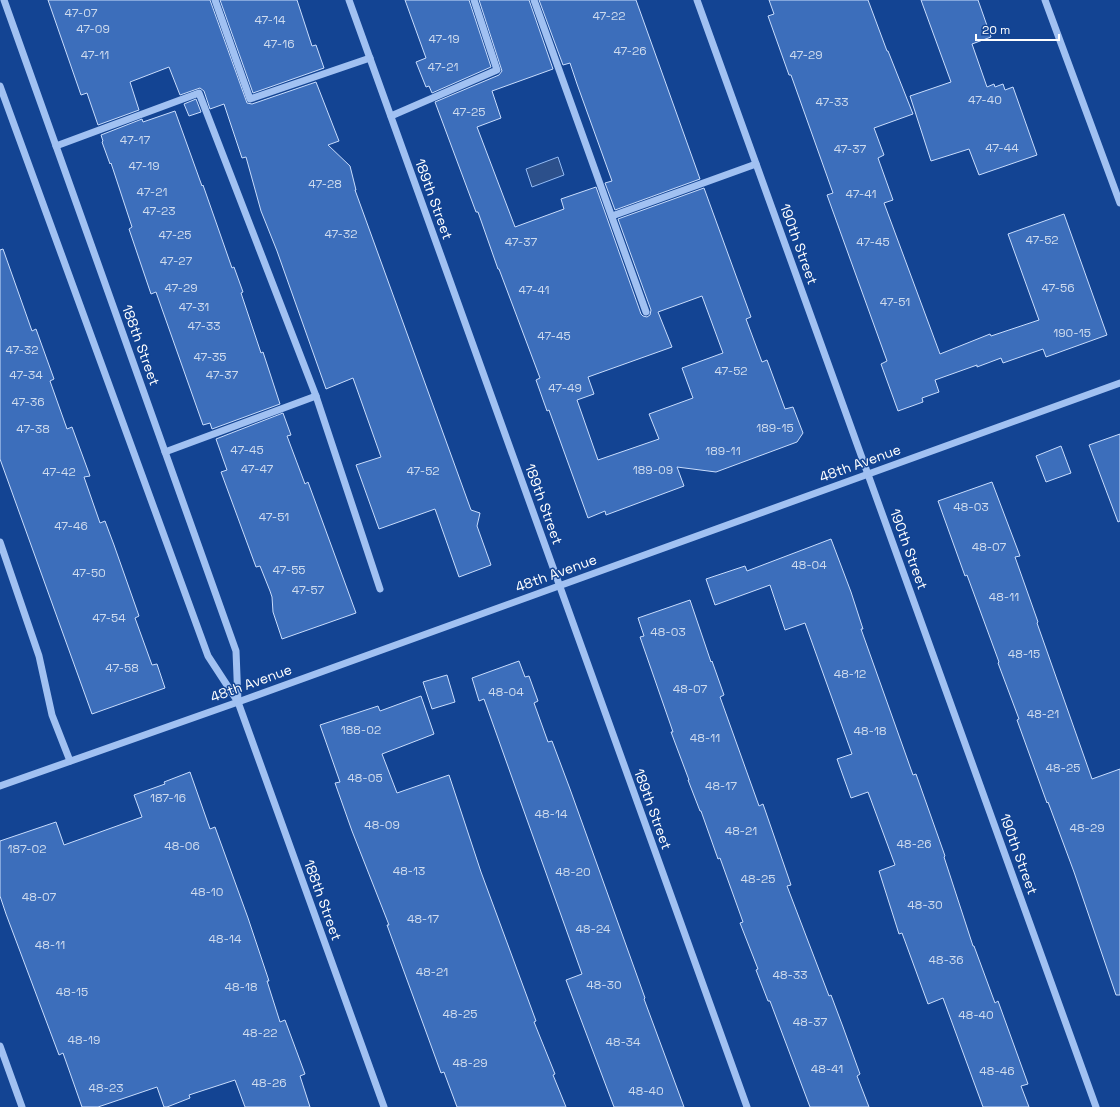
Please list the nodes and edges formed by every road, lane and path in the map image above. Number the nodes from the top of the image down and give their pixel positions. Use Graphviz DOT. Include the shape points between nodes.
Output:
graph roads {
  1 [pos="4,0"];
  2 [pos="215,0"];
  3 [pos="349,0"];
  4 [pos="474,0"];
  5 [pos="534,0"];
  6 [pos="697,0"];
  7 [pos="1045,0"];
  8 [pos="370,58"];
  9 [pos="0,87"];
  10 [pos="391,116"];
  11 [pos="56,146"];
  12 [pos="756,164"];
  13 [pos="1120,203"];
  14 [pos="612,216"];
  15 [pos="646,312"];
  16 [pos="1120,383"];
  17 [pos="316,396"];
  18 [pos="165,452"];
  19 [pos="868,474"];
  20 [pos="0,542"];
  21 [pos="560,586"];
  22 [pos="380,589"];
  23 [pos="238,702"];
  24 [pos="70,761"];
  25 [pos="0,786"];
  26 [pos="0,1046"];
  27 [pos="22,1107"];
  28 [pos="384,1107"];
  29 [pos="747,1107"];
  30 [pos="1096,1107"];
  1 -- 11 [label="street, 188th Street"];
  2 -- 8 [label="street" via="250,99"];
  3 -- 8 [label="street, 189th Street"];
  4 -- 10 [label="street" via="497,70"];
  5 -- 14 [label="street"];
  6 -- 12 [label="street, 190th Street"];
  7 -- 13 [label="street"];
  8 -- 10 [label="street, 189th Street"];
  9 -- 23 [label="street, 188th Street" via="208,656"];
  10 -- 21 [label="street, 189th Street"];
  11 -- 17 [label="street" via="199,93"];
  11 -- 18 [label="street, 188th Street"];
  12 -- 14 [label="street"];
  12 -- 19 [label="street, 190th Street"];
  14 -- 15 [label="street"];
  16 -- 19 [label="street, 48th Avenue"];
  17 -- 18 [label="street"];
  17 -- 22 [label="street"];
  18 -- 23 [label="street, 188th Street" via="236,651"];
  19 -- 21 [label="street, 48th Avenue"];
  19 -- 30 [label="street, 190th Street"];
  20 -- 24 [label="street" via="39,656 52,715"];
  21 -- 23 [label="street, 48th Avenue"];
  21 -- 29 [label="street, 189th Street"];
  23 -- 24 [label="street, 48th Avenue"];
  23 -- 28 [label="street, 188th Street"];
  24 -- 25 [label="street, 48th Avenue"];
  26 -- 27 [label="street"];
}
